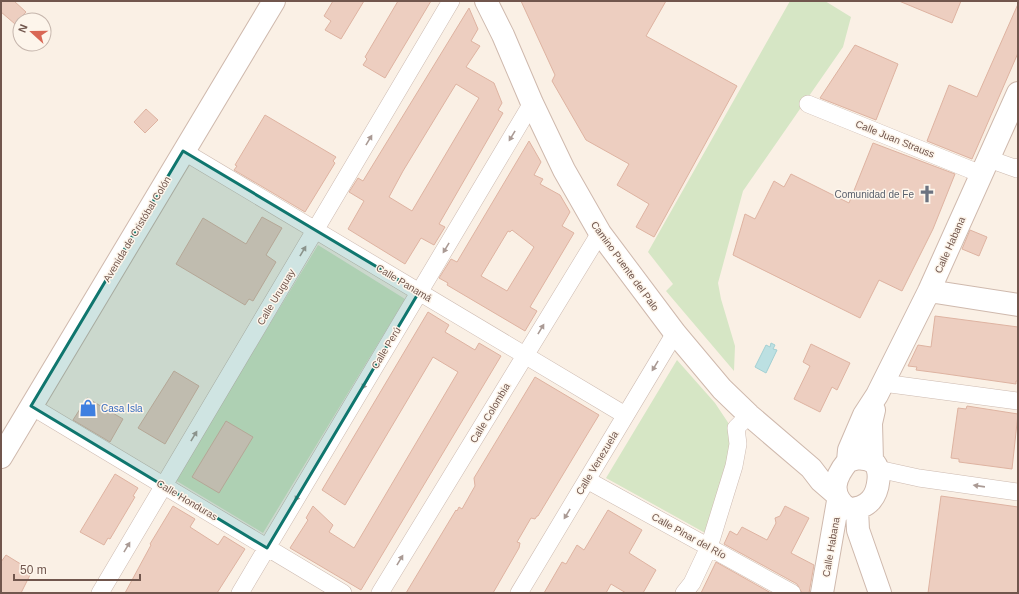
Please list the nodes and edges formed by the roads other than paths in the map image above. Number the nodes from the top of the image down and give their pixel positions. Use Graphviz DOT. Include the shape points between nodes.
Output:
graph roads {
  1 [pos="274,1"];
  2 [pos="451,1"];
  3 [pos="486,1"];
  4 [pos="1018,93"];
  5 [pos="532,103"];
  6 [pos="808,104"];
  7 [pos="183,151"];
  8 [pos="985,167"];
  9 [pos="1018,167"];
  10 [pos="315,230"];
  11 [pos="600,233"];
  12 [pos="929,291"];
  13 [pos="419,292"];
  14 [pos="1018,305"];
  15 [pos="675,333"];
  16 [pos="525,355"];
  17 [pos="880,389"];
  18 [pos="1018,401"];
  19 [pos="31,406"];
  20 [pos="625,415"];
  21 [pos="749,415"];
  22 [pos="1,457"];
  23 [pos="875,465"];
  24 [pos="844,466"];
  25 [pos="811,468"];
  26 [pos="587,480"];
  27 [pos="164,486"];
  28 [pos="1018,492"];
  29 [pos="844,502"];
  30 [pos="708,547"];
  31 [pos="267,548"];
  32 [pos="100,593"];
  33 [pos="240,593"];
  34 [pos="343,593"];
  35 [pos="380,593"];
  36 [pos="519,593"];
  37 [pos="684,593"];
  38 [pos="792,593"];
  39 [pos="822,593"];
  40 [pos="880,593"];
  1 -- 7 [label="street, Avenida de Cristóbal Colón"];
  10 -- 2 [label="street, Calle Uruguay, one-way"];
  3 -- 5 [label="street, Camino Puente del Palo"];
  4 -- 8 [label="street, Calle Habana"];
  5 -- 11 [label="street, Camino Puente del Palo" via="564,170"];
  5 -- 13 [label="street, Calle Perú, one-way"];
  6 -- 8 [label="street, Calle Juan Strauss"];
  7 -- 10 [label="street, Calle Panamá"];
  7 -- 19 [label="street, Avenida de Cristóbal Colón"];
  8 -- 9 [label="street, Calle Juan Strauss"];
  8 -- 12 [label="street, Calle Habana"];
  10 -- 13 [label="street, Calle Panamá"];
  27 -- 10 [label="street, Calle Uruguay, one-way"];
  11 -- 15 [label="street, Camino Puente del Palo"];
  16 -- 11 [label="street, Calle Colombia, one-way"];
  12 -- 14 [label="street"];
  12 -- 17 [label="street, Calle Habana"];
  13 -- 16 [label="street, Calle Panamá"];
  13 -- 31 [label="street, Calle Perú, one-way"];
  15 -- 20 [label="street, Calle Venezuela, one-way"];
  15 -- 21 [label="street, Camino Puente del Palo" via="722,389"];
  16 -- 20 [label="street, Calle Panamá"];
  35 -- 16 [label="street, Calle Colombia, one-way"];
  17 -- 18 [label="street"];
  17 -- 23 [label="street, Calle Habana" via="871,423"];
  17 -- 24 [label="street, Calle Habana" via="864,416"];
  19 -- 22 [label="street, Avenida de Cristóbal Colón"];
  19 -- 27 [label="street, Calle Honduras"];
  20 -- 26 [label="street, Calle Venezuela"];
  21 -- 25 [label="street, Camino Puente del Palo"];
  21 -- 30 [label="street" via="736,428 738,444 734,466"];
  23 -- 24 [label="street" via="859,458"];
  28 -- 23 [label="street, one-way" via="919,478"];
  23 -- 29 [label="street" via="878,486 870,501"];
  24 -- 25 [label="street"];
  24 -- 29 [label="street" via="837,478"];
  25 -- 29 [label="street, Camino Puente del Palo"];
  26 -- 30 [label="street, Calle Pinar del Río"];
  26 -- 36 [label="street, Calle Venezuela, one-way"];
  27 -- 31 [label="street, Calle Honduras"];
  32 -- 27 [label="street, Calle Uruguay, one-way"];
  29 -- 39 [label="street, Calle Habana"];
  29 -- 40 [label="street" via="858,530"];
  30 -- 37 [label="street" via="692,583"];
  30 -- 38 [label="street, Calle Pinar del Río"];
  31 -- 33 [label="street, Calle Perú"];
  31 -- 34 [label="street, Calle Honduras"];
}
